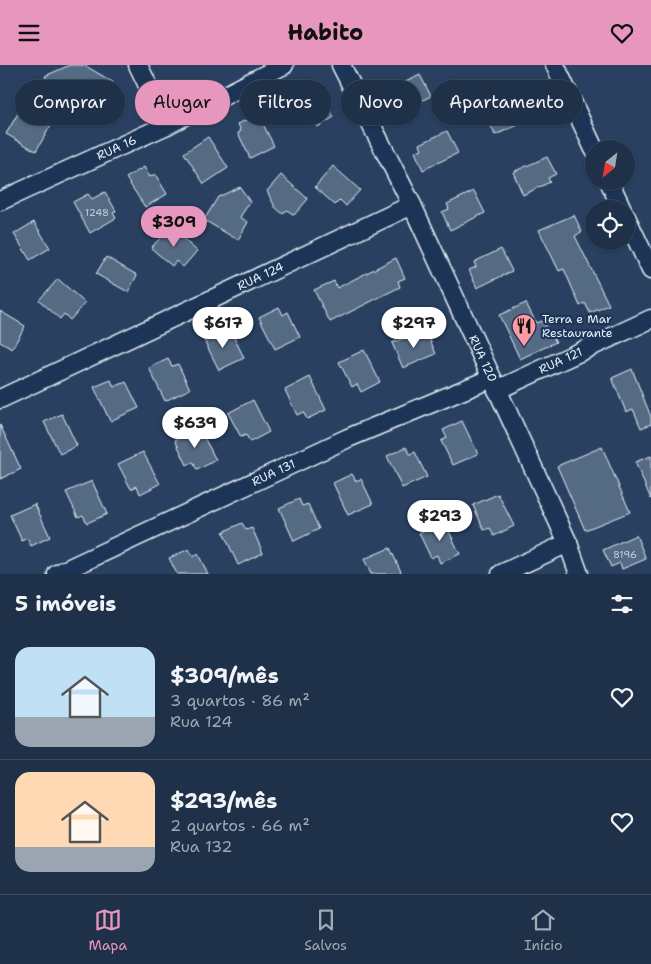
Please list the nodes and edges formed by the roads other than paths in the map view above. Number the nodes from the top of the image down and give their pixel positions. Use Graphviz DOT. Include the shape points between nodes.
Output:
graph roads {
  1 [pos="138,65"];
  2 [pos="284,65"];
  3 [pos="341,65"];
  4 [pos="555,65"];
  5 [pos="145,80"];
  6 [pos="230,93"];
  7 [pos="167,125"];
  8 [pos="590,140"];
  9 [pos="0,201"];
  10 [pos="412,205"];
  11 [pos="635,236"];
  12 [pos="651,270"];
  13 [pos="651,319"];
  14 [pos="494,384"];
  15 [pos="0,399"];
  16 [pos="568,543"];
  17 [pos="57,574"];
  18 [pos="501,574"];
  19 [pos="579,574"];
  1 -- 5 [label="street"];
  2 -- 6 [label="street, RUA 16"];
  3 -- 10 [label="street, RUA 120"];
  4 -- 8 [label="street"];
  7 -- 9 [label="street, RUA 16"];
  10 -- 14 [label="street, RUA 120"];
  10 -- 15 [label="street, RUA 124"];
  11 -- 12 [label="street"];
  13 -- 14 [label="street, RUA 121"];
  14 -- 16 [label="street, RUA 120"];
  14 -- 17 [label="street, RUA 131" via="348,438"];
  16 -- 18 [label="street"];
  16 -- 19 [label="street, RUA 120"];
}
